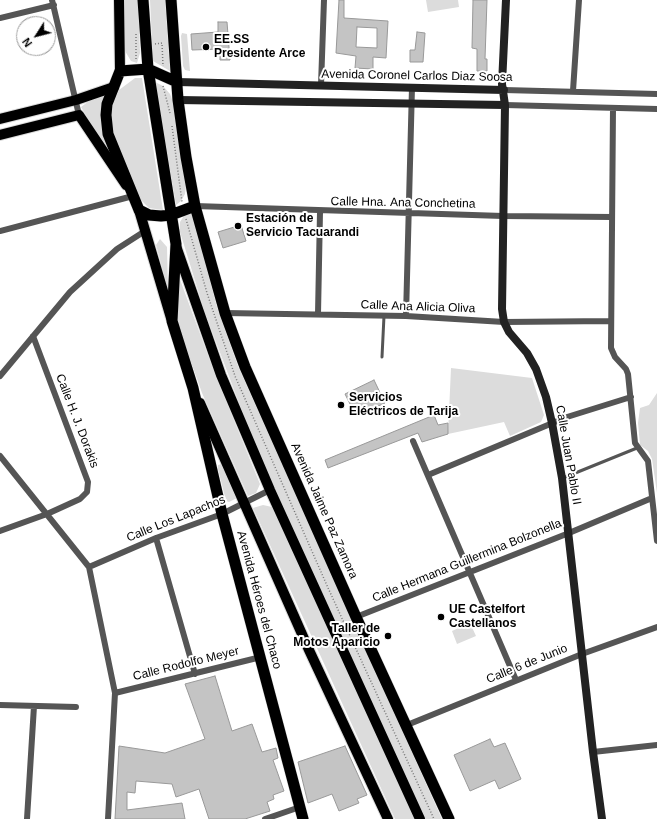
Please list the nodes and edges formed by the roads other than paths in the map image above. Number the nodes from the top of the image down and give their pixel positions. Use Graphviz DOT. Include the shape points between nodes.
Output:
graph roads {
  1 [pos="119,0"];
  2 [pos="143,0"];
  3 [pos="171,0"];
  4 [pos="324,0"];
  5 [pos="506,0"];
  6 [pos="579,0"];
  7 [pos="53,3"];
  8 [pos="0,18"];
  9 [pos="148,69"];
  10 [pos="120,71"];
  11 [pos="177,82"];
  12 [pos="321,86"];
  13 [pos="114,87"];
  14 [pos="412,87"];
  15 [pos="504,90"];
  16 [pos="573,91"];
  17 [pos="657,94"];
  18 [pos="76,100"];
  19 [pos="178,100"];
  20 [pos="411,103"];
  21 [pos="505,105"];
  22 [pos="613,108"];
  23 [pos="657,109"];
  24 [pos="79,115"];
  25 [pos="0,119"];
  26 [pos="0,135"];
  27 [pos="133,196"];
  28 [pos="195,206"];
  29 [pos="138,210"];
  30 [pos="320,212"];
  31 [pos="408,212"];
  32 [pos="171,215"];
  33 [pos="503,216"];
  34 [pos="612,217"];
  35 [pos="0,231"];
  36 [pos="145,231"];
  37 [pos="176,244"];
  38 [pos="225,313"];
  39 [pos="318,314"];
  40 [pos="384,316"];
  41 [pos="406,316"];
  42 [pos="172,321"];
  43 [pos="610,321"];
  44 [pos="504,322"];
  45 [pos="33,336"];
  46 [pos="382,357"];
  47 [pos="0,376"];
  48 [pos="193,388"];
  49 [pos="631,397"];
  50 [pos="552,423"];
  51 [pos="413,441"];
  52 [pos="637,448"];
  53 [pos="0,456"];
  54 [pos="428,475"];
  55 [pos="562,478"];
  56 [pos="270,490"];
  57 [pos="652,498"];
  58 [pos="243,504"];
  59 [pos="47,514"];
  60 [pos="222,514"];
  61 [pos="0,531"];
  62 [pos="569,533"];
  63 [pos="156,538"];
  64 [pos="657,540"];
  65 [pos="89,567"];
  66 [pos="470,572"];
  67 [pos="356,617"];
  68 [pos="657,627"];
  69 [pos="582,654"];
  70 [pos="261,657"];
  71 [pos="194,674"];
  72 [pos="516,680"];
  73 [pos="115,693"];
  74 [pos="0,705"];
  75 [pos="34,706"];
  76 [pos="76,707"];
  77 [pos="407,725"];
  78 [pos="657,745"];
  79 [pos="593,752"];
  80 [pos="300,807"];
  81 [pos="27,819"];
  82 [pos="108,819"];
  83 [pos="265,819"];
  84 [pos="304,819"];
  85 [pos="388,819"];
  86 [pos="420,819"];
  87 [pos="450,819"];
  88 [pos="602,819"];
  1 -- 10 [label="main road"];
  2 -- 9 [label="highway"];
  3 -- 11 [label="highway, Avenida Jaime Paz Zamora"];
  4 -- 12 [label="street"];
  5 -- 15 [label="main road, Calle Juan Pablo II" via="502,84"];
  6 -- 16 [label="street"];
  7 -- 8 [label="street"];
  7 -- 18 [label="street"];
  9 -- 10 [label="highway"];
  9 -- 11 [label="highway"];
  9 -- 32 [label="highway"];
  10 -- 13 [label="highway"];
  11 -- 12 [label="main road, Avenida Coronel Carlos Diaz Soosa"];
  11 -- 19 [label="highway, Avenida Jaime Paz Zamora"];
  12 -- 14 [label="main road, Avenida Coronel Carlos Diaz Soosa"];
  13 -- 18 [label="main road"];
  13 -- 27 [label="highway" via="107,104 108,134"];
  14 -- 15 [label="main road, Avenida Coronel Carlos Diaz Soosa"];
  14 -- 20 [label="street"];
  15 -- 16 [label="street, Avenida Coronel Carlos Diaz Soosa"];
  15 -- 21 [label="main road, Calle Juan Pablo II"];
  16 -- 17 [label="street, Avenida Coronel Carlos Diaz Soosa"];
  18 -- 24 [label="street"];
  18 -- 25 [label="main road"];
  19 -- 20 [label="main road"];
  19 -- 28 [label="highway, Avenida Jaime Paz Zamora"];
  20 -- 21 [label="main road"];
  20 -- 31 [label="street"];
  21 -- 22 [label="street"];
  21 -- 33 [label="main road, Calle Juan Pablo II"];
  22 -- 23 [label="street"];
  22 -- 34 [label="street"];
  24 -- 26 [label="main road"];
  24 -- 27 [label="main road"];
  27 -- 29 [label="highway"];
  27 -- 35 [label="street"];
  28 -- 30 [label="street, Calle Hna. Ana Conchetina"];
  28 -- 32 [label="highway"];
  28 -- 38 [label="highway, Avenida Jaime Paz Zamora"];
  29 -- 32 [label="highway" via="148,215"];
  29 -- 36 [label="main road"];
  30 -- 31 [label="street, Calle Hna. Ana Conchetina"];
  30 -- 39 [label="street"];
  31 -- 33 [label="street, Calle Hna. Ana Conchetina"];
  31 -- 41 [label="street"];
  32 -- 37 [label="highway"];
  33 -- 34 [label="street, Calle Hna. Ana Conchetina"];
  33 -- 44 [label="main road, Calle Juan Pablo II"];
  34 -- 43 [label="street"];
  36 -- 42 [label="main road"];
  36 -- 45 [label="street" via="117,249 70,292"];
  37 -- 42 [label="highway"];
  37 -- 56 [label="main road" via="221,375"];
  38 -- 39 [label="street, Calle Ana Alicia Oliva"];
  38 -- 67 [label="highway, Avenida Jaime Paz Zamora" via="245,367"];
  39 -- 40 [label="street, Calle Ana Alicia Oliva"];
  40 -- 41 [label="street, Calle Ana Alicia Oliva"];
  40 -- 46 [label="lane"];
  41 -- 44 [label="street, Calle Ana Alicia Oliva"];
  42 -- 48 [label="highway"];
  43 -- 44 [label="street, Calle Ana Alicia Oliva"];
  43 -- 49 [label="street" via="611,348 626,369"];
  44 -- 50 [label="main road, Calle Juan Pablo II" via="536,370"];
  45 -- 47 [label="street"];
  45 -- 59 [label="street, Calle H. J. Dorakis" via="88,482 87,492 80,499"];
  48 -- 58 [label="main road"];
  48 -- 60 [label="highway, Avenida Héroes del Chaco"];
  49 -- 50 [label="street"];
  49 -- 52 [label="street"];
  50 -- 54 [label="street"];
  50 -- 55 [label="main road, Calle Juan Pablo II"];
  51 -- 54 [label="street"];
  52 -- 55 [label="lane"];
  52 -- 57 [label="street" via="648,461"];
  53 -- 59 [label="street"];
  54 -- 66 [label="street"];
  55 -- 62 [label="main road, Calle Juan Pablo II"];
  56 -- 58 [label="street, Calle Los Lapachos"];
  56 -- 86 [label="main road"];
  57 -- 62 [label="street, Calle Hermana Guillermina Bolzonella"];
  57 -- 64 [label="street"];
  58 -- 60 [label="street, Calle Los Lapachos"];
  58 -- 85 [label="main road"];
  59 -- 61 [label="street, Calle H. J. Dorakis"];
  59 -- 65 [label="street"];
  60 -- 63 [label="street, Calle Los Lapachos"];
  60 -- 70 [label="highway, Avenida Héroes del Chaco"];
  62 -- 66 [label="street, Calle Hermana Guillermina Bolzonella"];
  62 -- 69 [label="main road, Calle Juan Pablo II"];
  63 -- 65 [label="street, Calle Los Lapachos"];
  63 -- 71 [label="street"];
  65 -- 73 [label="street"];
  66 -- 67 [label="street, Calle Hermana Guillermina Bolzonella"];
  66 -- 72 [label="street"];
  67 -- 77 [label="highway, Avenida Jaime Paz Zamora"];
  68 -- 69 [label="street, Calle 6 de Junio"];
  69 -- 72 [label="street, Calle 6 de Junio"];
  69 -- 79 [label="main road, Calle Juan Pablo II"];
  70 -- 71 [label="street, Calle Rodolfo Meyer"];
  70 -- 80 [label="highway, Avenida Héroes del Chaco"];
  71 -- 73 [label="street, Calle Rodolfo Meyer"];
  72 -- 77 [label="street, Calle 6 de Junio"];
  73 -- 82 [label="street"];
  74 -- 75 [label="street"];
  75 -- 76 [label="street"];
  75 -- 81 [label="street"];
  77 -- 87 [label="highway, Avenida Jaime Paz Zamora"];
  78 -- 79 [label="street"];
  79 -- 88 [label="main road, Calle Juan Pablo II"];
  80 -- 83 [label="street"];
  80 -- 84 [label="highway, Avenida Héroes del Chaco"];
}
